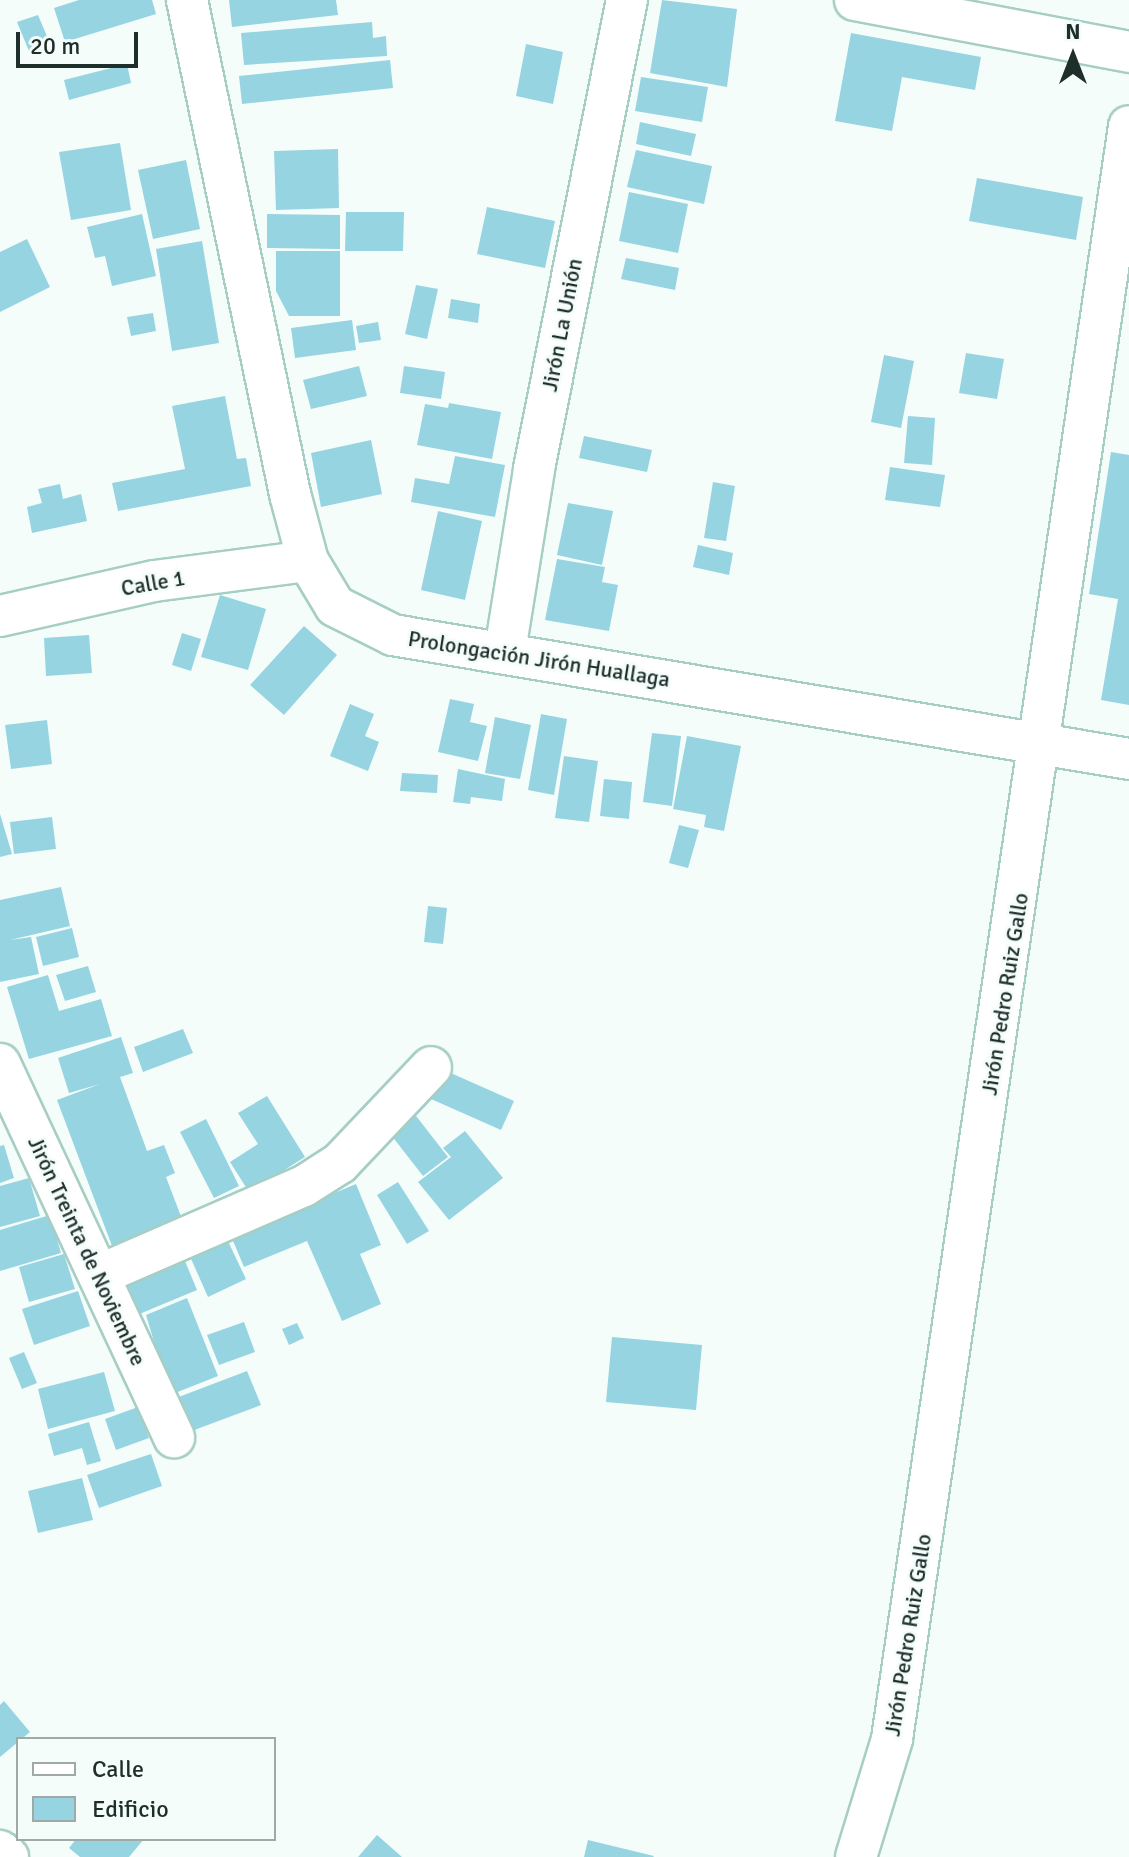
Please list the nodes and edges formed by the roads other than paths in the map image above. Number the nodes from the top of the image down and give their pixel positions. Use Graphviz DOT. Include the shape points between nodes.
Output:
graph roads {
  1 [pos="187,0"];
  2 [pos="627,0"];
  3 [pos="855,0"];
  4 [pos="1129,52"];
  5 [pos="1129,126"];
  6 [pos="308,561"];
  7 [pos="0,616"];
  8 [pos="505,651"];
  9 [pos="1042,746"];
  10 [pos="1129,759"];
  11 [pos="0,1064"];
  12 [pos="431,1067"];
  13 [pos="99,1275"];
  14 [pos="174,1437"];
  15 [pos="0,1851"];
  16 [pos="8,1857"];
  17 [pos="856,1857"];
  1 -- 6 [label="street, Prolongación Jirón Huallaga"];
  2 -- 8 [label="street, Jirón La Unión" via="534,469"];
  3 -- 4 [label="street"];
  5 -- 9 [label="street, Jirón Pedro Ruiz Gallo"];
  6 -- 7 [label="street, Calle 1" via="154,581"];
  6 -- 8 [label="street, Prolongación Jirón Huallaga" via="335,606 393,635"];
  8 -- 9 [label="street, Prolongación Jirón Huallaga"];
  9 -- 10 [label="street, Prolongación Jirón Huallaga"];
  9 -- 17 [label="street, Jirón Pedro Ruiz Gallo" via="892,1739"];
  11 -- 13 [label="street, Jirón Treinta de Noviembre"];
  12 -- 13 [label="street" via="340,1163 304,1186"];
  13 -- 14 [label="street, Jirón Treinta de Noviembre"];
  15 -- 16 [label="street"];
}
